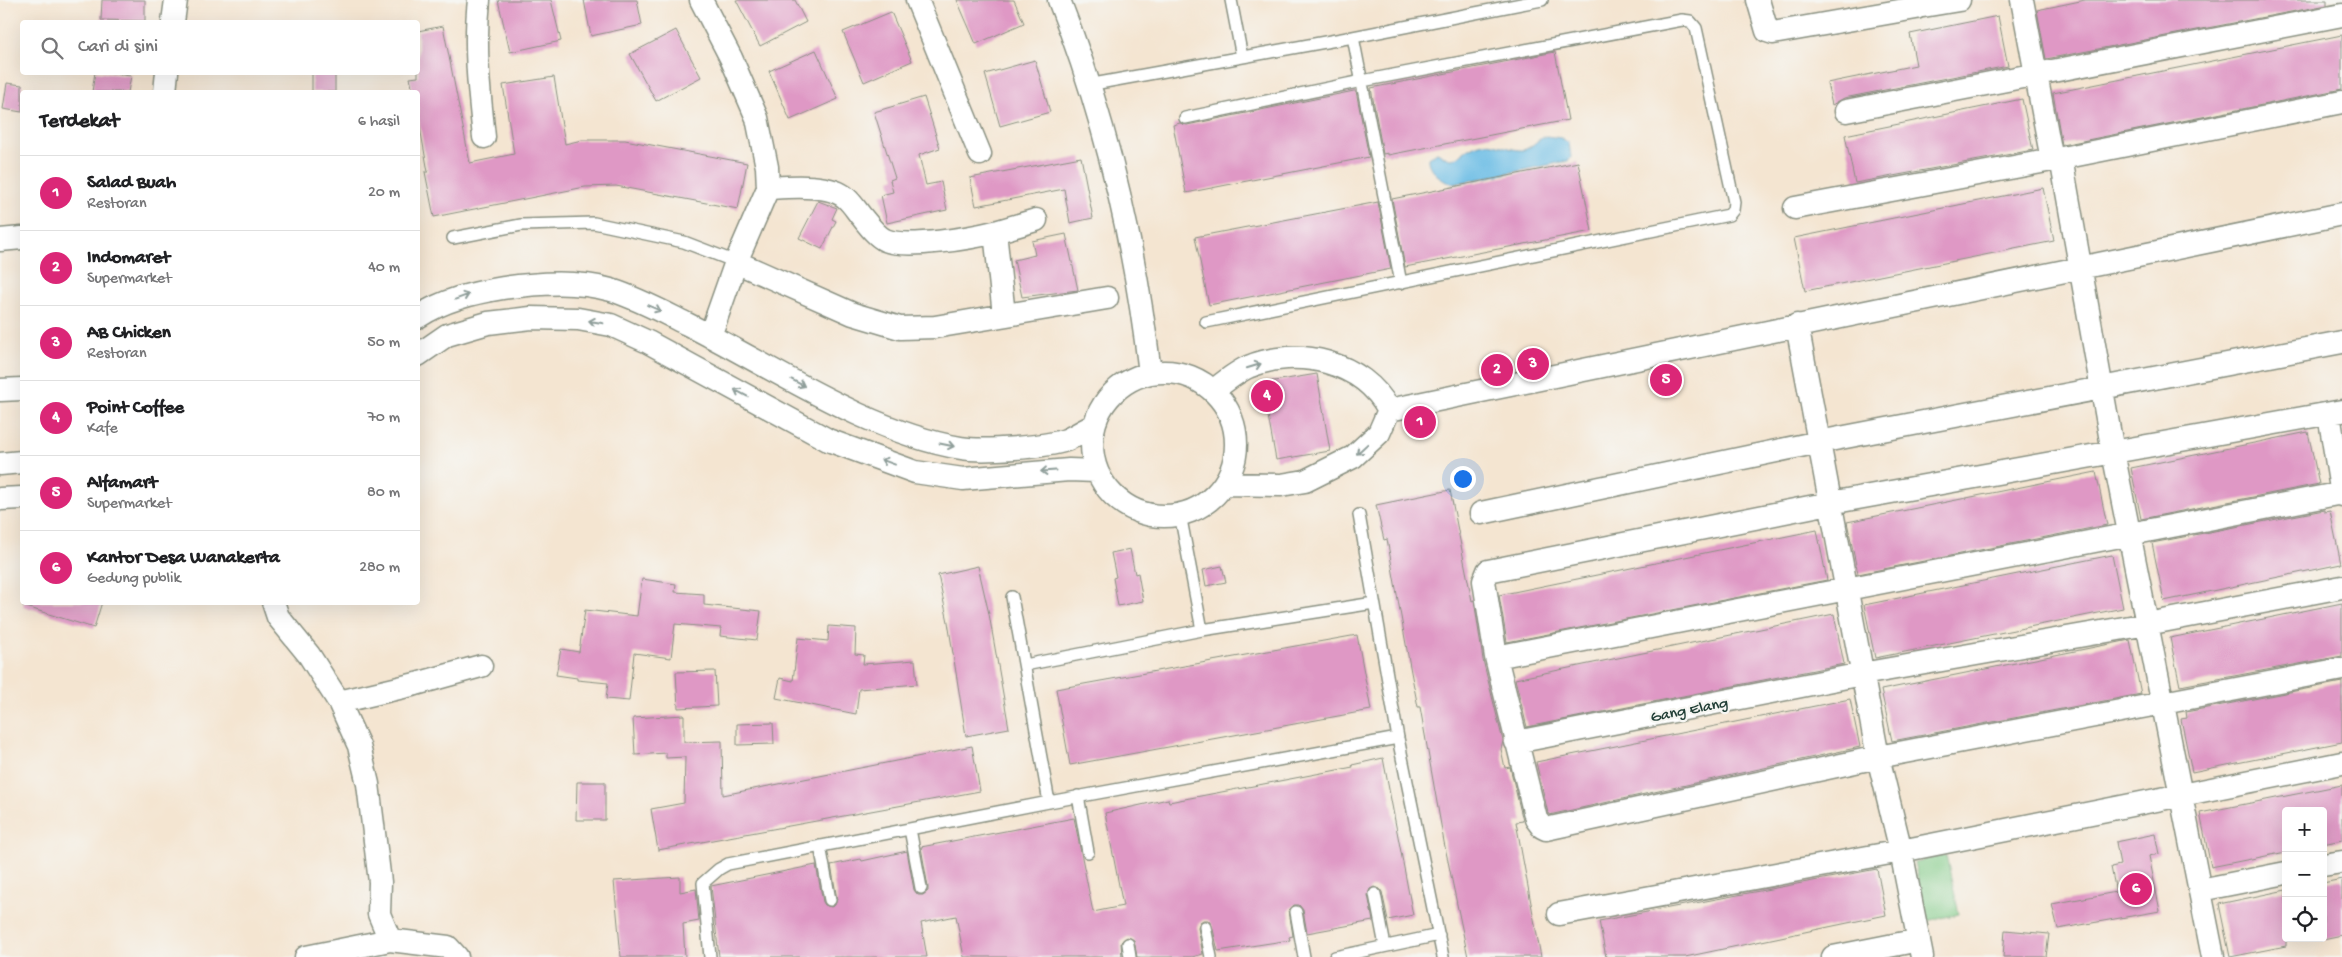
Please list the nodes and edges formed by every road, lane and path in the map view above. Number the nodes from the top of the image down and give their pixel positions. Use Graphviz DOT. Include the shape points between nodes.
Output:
graph roads {
  1 [pos="176,0"];
  2 [pos="479,0"];
  3 [pos="701,0"];
  4 [pos="917,0"];
  5 [pos="1059,0"];
  6 [pos="1231,0"];
  7 [pos="1537,0"];
  8 [pos="1758,0"];
  9 [pos="1960,0"];
  10 [pos="2022,0"];
  11 [pos="2342,16"];
  12 [pos="173,20"];
  13 [pos="1353,37"];
  14 [pos="1242,57"];
  15 [pos="167,75"];
  16 [pos="2036,75"];
  17 [pos="1362,81"];
  18 [pos="1088,85"];
  19 [pos="165,90"];
  20 [pos="2342,102"];
  21 [pos="1846,111"];
  22 [pos="1185,118"];
  23 [pos="484,137"];
  24 [pos="980,154"];
  25 [pos="2056,159"];
  26 [pos="768,188"];
  27 [pos="1796,208"];
  28 [pos="2342,214"];
  29 [pos="1036,220"];
  30 [pos="995,232"];
  31 [pos="20,238"];
  32 [pos="453,238"];
  33 [pos="0,240"];
  34 [pos="736,262"];
  35 [pos="2080,267"];
  36 [pos="1401,283"];
  37 [pos="1107,298"];
  38 [pos="1004,315"];
  39 [pos="420,316"];
  40 [pos="1206,322"];
  41 [pos="1797,325"];
  42 [pos="710,336"];
  43 [pos="2342,342"];
  44 [pos="420,354"];
  45 [pos="1150,373"];
  46 [pos="20,389"];
  47 [pos="2102,389"];
  48 [pos="0,390"];
  49 [pos="1213,391"];
  50 [pos="1389,410"];
  51 [pos="2335,413"];
  52 [pos="1093,426"];
  53 [pos="1819,442"];
  54 [pos="2114,452"];
  55 [pos="20,462"];
  56 [pos="0,464"];
  57 [pos="1096,471"];
  58 [pos="1224,484"];
  59 [pos="2342,494"];
  60 [pos="20,498"];
  61 [pos="0,499"];
  62 [pos="1830,503"];
  63 [pos="1481,512"];
  64 [pos="1180,514"];
  65 [pos="1359,515"];
  66 [pos="2130,533"];
  67 [pos="2342,586"];
  68 [pos="1846,588"];
  69 [pos="1012,597"];
  70 [pos="1374,603"];
  71 [pos="273,605"];
  72 [pos="2148,624"];
  73 [pos="1202,630"];
  74 [pos="1496,656"];
  75 [pos="1026,665"];
  76 [pos="481,666"];
  77 [pos="2342,669"];
  78 [pos="1862,674"];
  79 [pos="339,702"];
  80 [pos="2163,704"];
  81 [pos="1398,738"];
  82 [pos="1516,742"];
  83 [pos="1878,757"];
  84 [pos="2342,763"];
  85 [pos="2180,795"];
  86 [pos="1078,796"];
  87 [pos="1049,802"];
  88 [pos="910,829"];
  89 [pos="820,846"];
  90 [pos="1901,851"];
  91 [pos="1088,852"];
  92 [pos="2342,862"];
  93 [pos="2327,864"];
  94 [pos="2282,874"];
  95 [pos="921,888"];
  96 [pos="2200,890"];
  97 [pos="1374,894"];
  98 [pos="830,900"];
  99 [pos="1296,912"];
  100 [pos="1559,914"];
  101 [pos="1205,927"];
  102 [pos="1439,935"];
  103 [pos="390,940"];
  104 [pos="1128,944"];
  105 [pos="1385,946"];
  106 [pos="1921,948"];
  107 [pos="306,957"];
  108 [pos="457,957"];
  109 [pos="710,957"];
  110 [pos="1130,957"];
  111 [pos="1211,957"];
  112 [pos="1304,957"];
  113 [pos="1335,957"];
  114 [pos="1443,957"];
  115 [pos="1833,957"];
  116 [pos="2213,957"];
  1 -- 12 [label="street"];
  2 -- 23 [label="street" via="477,72"];
  3 -- 26 [label="street" via="757,118"];
  4 -- 24 [label="street"];
  5 -- 18 [label="street"];
  6 -- 14 [label="lane"];
  7 -- 13 [label="lane"];
  8 -- 9 [label="street" via="1763,25 1773,33"];
  10 -- 16 [label="street"];
  11 -- 16 [label="street"];
  13 -- 14 [label="lane"];
  13 -- 17 [label="lane"];
  14 -- 18 [label="lane"];
  15 -- 19 [label="street"];
  16 -- 21 [label="street"];
  16 -- 25 [label="street"];
  17 -- 22 [label="lane"];
  17 -- 36 [label="lane"];
  17 -- 36 [label="lane" via="1690,21 1696,28 1734,202 1729,215"];
  18 -- 45 [label="street" via="1126,224"];
  20 -- 25 [label="street"];
  25 -- 27 [label="street"];
  25 -- 35 [label="street"];
  26 -- 30 [label="street" via="801,186 845,196 884,240 901,244 972,238"];
  26 -- 34 [label="street"];
  28 -- 35 [label="street"];
  29 -- 30 [label="street"];
  30 -- 38 [label="street"];
  31 -- 33 [label="street"];
  32 -- 34 [label="lane" via="521,225 594,223 684,242"];
  34 -- 38 [label="street" via="852,314 900,328 935,327"];
  34 -- 42 [label="street"];
  35 -- 41 [label="street"];
  35 -- 47 [label="street"];
  36 -- 40 [label="lane"];
  37 -- 38 [label="street"];
  39 -- 42 [label="street, one-way" via="430,308 475,292 520,285 572,284 611,290"];
  41 -- 50 [label="street"];
  41 -- 53 [label="street"];
  42 -- 52 [label="street, one-way" via="839,405 920,439 964,448 1030,447 1065,440"];
  43 -- 47 [label="street"];
  57 -- 44 [label="street, one-way" via="1036,472 963,480 915,472 828,440 648,342 603,323 532,318 488,323 447,335"];
  45 -- 49 [label="street" via="1184,374"];
  45 -- 52 [label="street" via="1130,380 1114,391 1101,407"];
  46 -- 48 [label="street"];
  47 -- 53 [label="street"];
  47 -- 54 [label="street"];
  49 -- 50 [label="street, one-way" via="1248,367 1298,357 1345,368 1382,396"];
  49 -- 58 [label="street" via="1226,407 1234,425 1236,446 1233,465"];
  50 -- 58 [label="street, one-way" via="1379,433 1353,457 1305,481 1281,485"];
  51 -- 54 [label="street"];
  51 -- 59 [label="street"];
  52 -- 57 [label="street" via="1091,449"];
  53 -- 62 [label="street"];
  53 -- 63 [label="street"];
  54 -- 62 [label="street"];
  54 -- 66 [label="street"];
  55 -- 56 [label="street"];
  57 -- 64 [label="street" via="1107,489 1127,506 1159,516"];
  58 -- 64 [label="street" via="1197,508"];
  59 -- 66 [label="street"];
  60 -- 61 [label="street"];
  62 -- 68 [label="street"];
  62 -- 74 [label="street" via="1488,571 1484,581 1485,598"];
  64 -- 73 [label="lane"];
  65 -- 70 [label="lane"];
  66 -- 68 [label="street"];
  66 -- 72 [label="street"];
  67 -- 72 [label="street, Gang Elang"];
  68 -- 74 [label="street"];
  68 -- 78 [label="street"];
  69 -- 75 [label="lane"];
  70 -- 73 [label="lane"];
  70 -- 81 [label="lane"];
  71 -- 79 [label="street"];
  72 -- 78 [label="street, Gang Elang"];
  72 -- 80 [label="street"];
  73 -- 75 [label="lane"];
  74 -- 82 [label="street"];
  75 -- 87 [label="lane"];
  76 -- 79 [label="street"];
  77 -- 80 [label="street"];
  78 -- 82 [label="street, Gang Elang"];
  78 -- 83 [label="street"];
  79 -- 103 [label="street" via="359,746 368,784 380,882 379,914"];
  80 -- 83 [label="street"];
  80 -- 85 [label="street"];
  81 -- 86 [label="lane"];
  81 -- 102 [label="lane"];
  82 -- 83 [label="street" via="1536,819 1546,829"];
  83 -- 90 [label="street"];
  84 -- 85 [label="street"];
  85 -- 90 [label="street"];
  85 -- 96 [label="street"];
  86 -- 87 [label="lane"];
  86 -- 91 [label="lane"];
  87 -- 88 [label="lane"];
  88 -- 89 [label="lane"];
  88 -- 95 [label="lane"];
  89 -- 98 [label="lane"];
  89 -- 109 [label="lane" via="728,864 703,884"];
  90 -- 100 [label="street"];
  90 -- 106 [label="street"];
  92 -- 93 [label="street"];
  94 -- 96 [label="street"];
  96 -- 116 [label="street"];
  97 -- 105 [label="lane"];
  99 -- 112 [label="lane"];
  101 -- 111 [label="lane"];
  102 -- 105 [label="lane"];
  102 -- 114 [label="lane"];
  103 -- 107 [label="street"];
  103 -- 108 [label="street" via="448,947"];
  104 -- 110 [label="lane"];
  105 -- 113 [label="lane"];
  106 -- 115 [label="street"];
}
